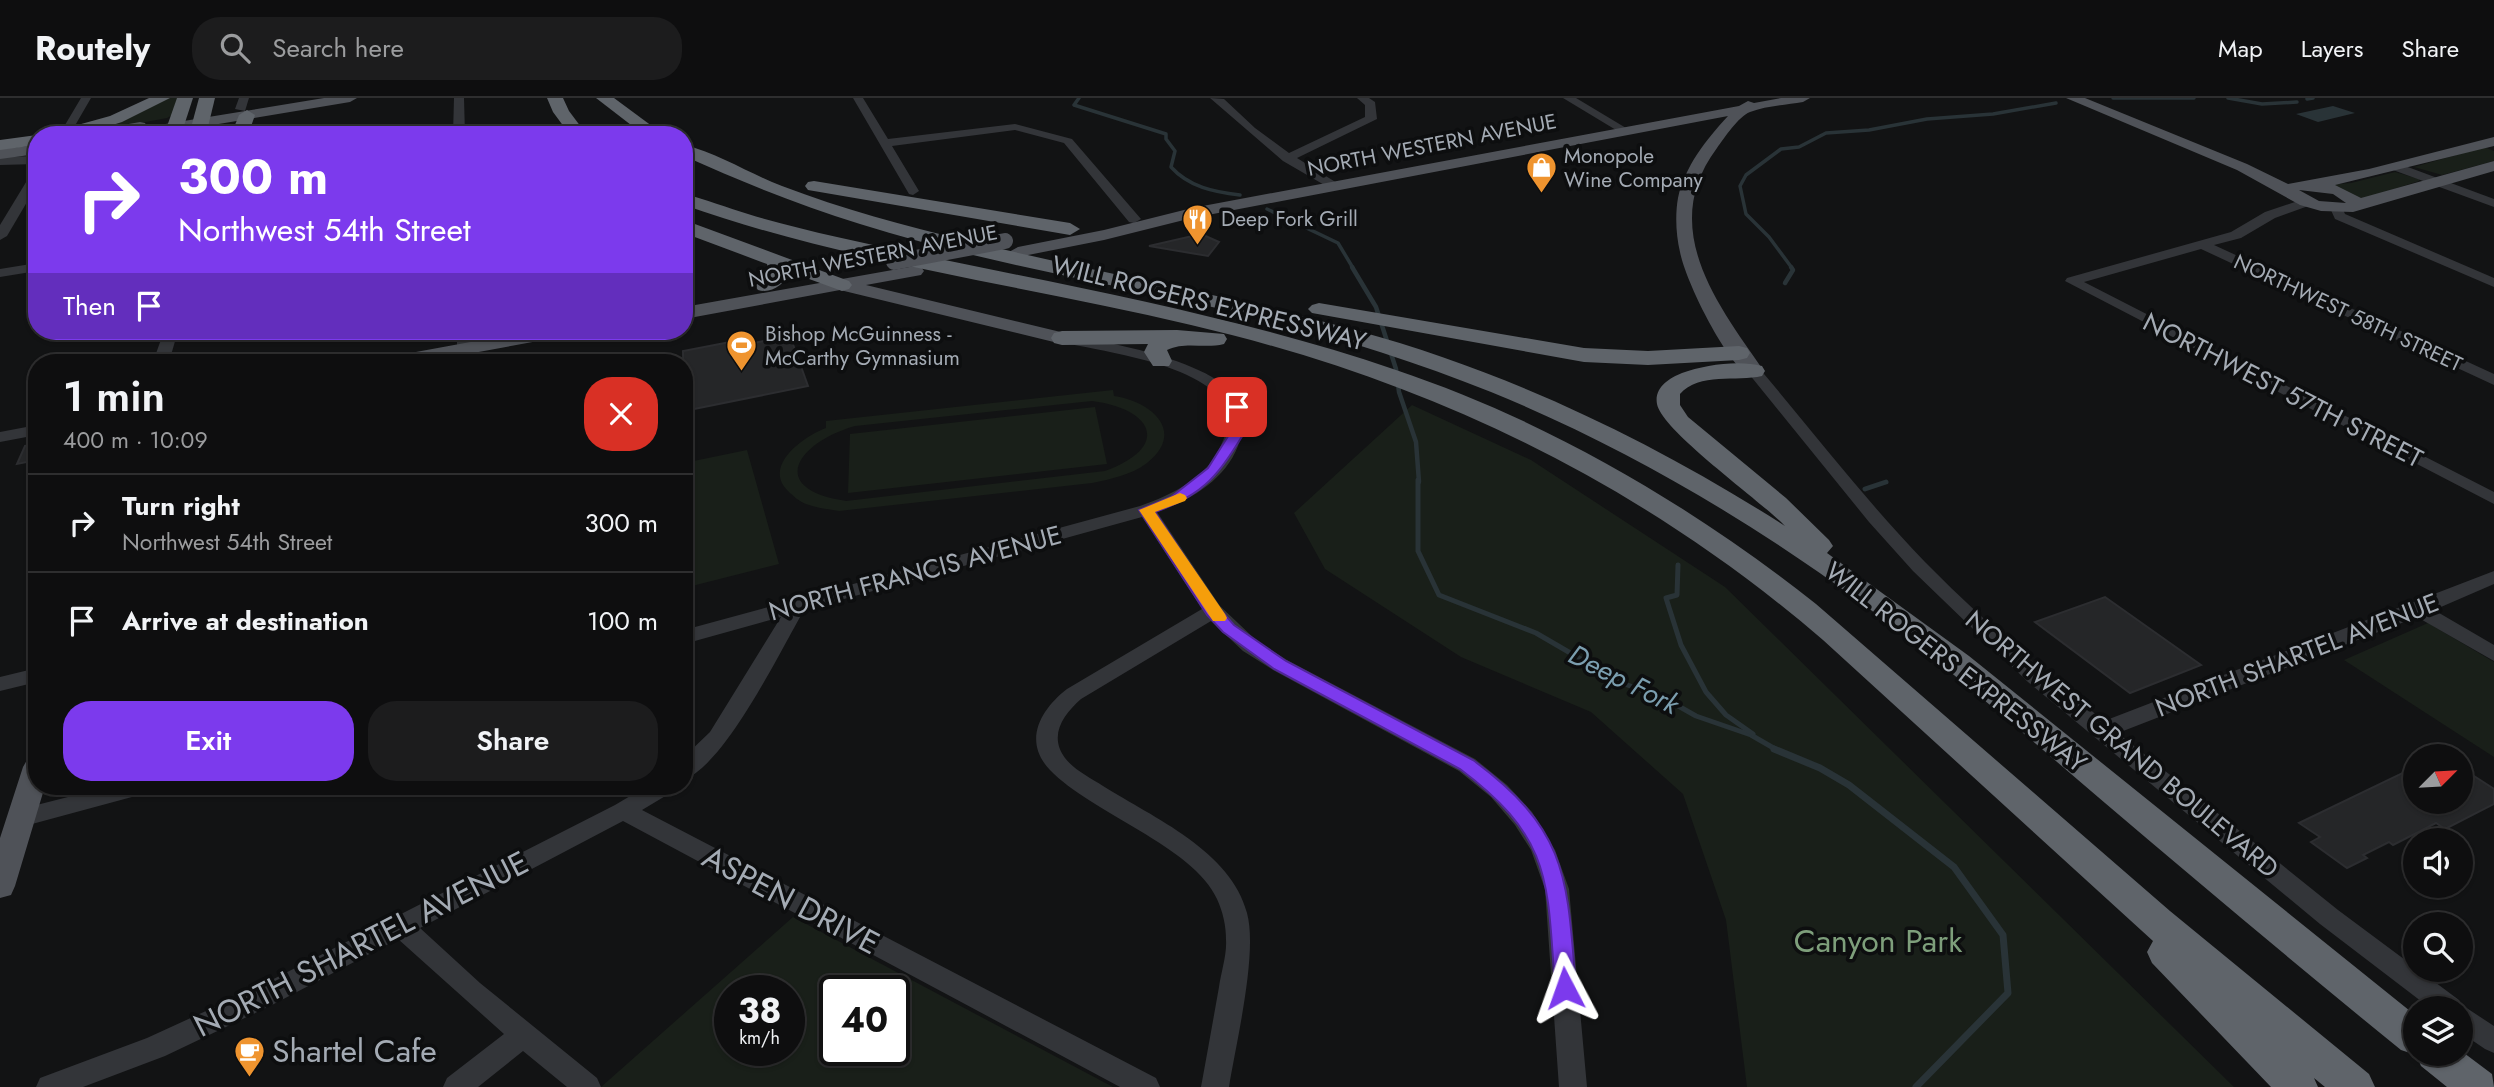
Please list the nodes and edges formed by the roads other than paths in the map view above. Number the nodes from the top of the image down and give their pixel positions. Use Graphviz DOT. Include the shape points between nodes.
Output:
graph roads {
  1 [pos="86,98"];
  2 [pos="162,98"];
  3 [pos="185,98"];
  4 [pos="207,98"];
  5 [pos="304,98"];
  6 [pos="350,98"];
  7 [pos="459,98"];
  8 [pos="604,98"];
  9 [pos="858,98"];
  10 [pos="1215,98"];
  11 [pos="1362,98"];
  12 [pos="1568,98"];
  13 [pos="1756,98"];
  14 [pos="1803,98"];
  15 [pos="2073,98"];
  16 [pos="558,105"];
  17 [pos="244,108"];
  18 [pos="1744,109"];
  19 [pos="1674,122"];
  20 [pos="200,125"];
  21 [pos="70,126"];
  22 [pos="92,126"];
  23 [pos="175,126"];
  24 [pos="241,126"];
  25 [pos="459,126"];
  26 [pos="562,126"];
  27 [pos="573,126"];
  28 [pos="645,126"];
  29 [pos="1625,131"];
  30 [pos="1716,139"];
  31 [pos="28,141"];
  32 [pos="2494,141"];
  33 [pos="884,143"];
  34 [pos="0,145"];
  35 [pos="693,147"];
  36 [pos="28,150"];
  37 [pos="0,154"];
  38 [pos="693,154"];
  39 [pos="1287,158"];
  40 [pos="28,160"];
  41 [pos="0,161"];
  42 [pos="2494,166"];
  43 [pos="2242,167"];
  44 [pos="2397,167"];
  45 [pos="693,174"];
  46 [pos="2437,181"];
  47 [pos="693,183"];
  48 [pos="2311,185"];
  49 [pos="1333,186"];
  50 [pos="28,189"];
  51 [pos="913,191"];
  52 [pos="2291,192"];
  53 [pos="693,202"];
  54 [pos="2308,203"];
  55 [pos="2494,203"];
  56 [pos="2355,205"];
  57 [pos="2336,208"];
  58 [pos="1192,213"];
  59 [pos="2270,215"];
  60 [pos="1134,219"];
  61 [pos="693,229"];
  62 [pos="1070,229"];
  63 [pos="902,230"];
  64 [pos="0,236"];
  65 [pos="1027,241"];
  66 [pos="2203,245"];
  67 [pos="2403,246"];
  68 [pos="775,259"];
  69 [pos="890,266"];
  70 [pos="28,268"];
  71 [pos="0,273"];
  72 [pos="819,276"];
  73 [pos="1005,279"];
  74 [pos="2494,283"];
  75 [pos="842,285"];
  76 [pos="765,286"];
  77 [pos="879,290"];
  78 [pos="693,301"];
  79 [pos="693,311"];
  80 [pos="1343,323"];
  81 [pos="1177,337"];
  82 [pos="1062,338"];
  83 [pos="465,340"];
  84 [pos="420,354"];
  85 [pos="1161,361"];
  86 [pos="1335,362"];
  87 [pos="1746,362"];
  88 [pos="2494,380"];
  89 [pos="28,432"];
  90 [pos="0,437"];
  91 [pos="2494,499"];
  92 [pos="1146,510"];
  93 [pos="2494,577"];
  94 [pos="1866,593"];
  95 [pos="797,606"];
  96 [pos="2418,609"];
  97 [pos="1213,611"];
  98 [pos="693,635"];
  99 [pos="2494,654"];
  100 [pos="28,678"];
  101 [pos="0,684"];
  102 [pos="2100,731"];
  103 [pos="693,762"];
  104 [pos="1989,773"];
  105 [pos="28,795"];
  106 [pos="109,795"];
  107 [pos="649,795"];
  108 [pos="623,811"];
  109 [pos="21,818"];
  110 [pos="0,886"];
  111 [pos="401,926"];
  112 [pos="2434,996"];
  113 [pos="2473,1026"];
  114 [pos="2403,1028"];
  115 [pos="523,1035"];
  116 [pos="2494,1041"];
  117 [pos="2451,1066"];
  118 [pos="50,1087"];
  119 [pos="457,1087"];
  120 [pos="587,1087"];
  121 [pos="1146,1087"];
  122 [pos="1215,1087"];
  123 [pos="1573,1087"];
  124 [pos="2298,1087"];
  125 [pos="2355,1087"];
  126 [pos="2479,1087"];
  1 -- 21 [label="street"];
  2 -- 22 [label="highway"];
  3 -- 23 [label="highway"];
  4 -- 20 [label="highway"];
  5 -- 17 [label="main road"];
  6 -- 17 [label="main road"];
  7 -- 25 [label="street"];
  8 -- 28 [label="highway"];
  9 -- 33 [label="street"];
  10 -- 39 [label="street"];
  11 -- 39 [label="street" via="1371,104 1371,119"];
  12 -- 29 [label="street"];
  13 -- 18 [label="main road, NORTHWEST GRAND BOULEVARD"];
  14 -- 18 [label="main road, NORTH WESTERN AVENUE"];
  15 -- 43 [label="main road"];
  16 -- 26 [label="highway"];
  16 -- 27 [label="highway"];
  17 -- 20 [label="main road"];
  17 -- 24 [label="highway"];
  18 -- 19 [label="main road, NORTH WESTERN AVENUE"];
  18 -- 30 [label="main road, NORTHWEST GRAND BOULEVARD"];
  19 -- 29 [label="main road, NORTH WESTERN AVENUE"];
  19 -- 30 [label="main road" via="1701,128"];
  29 -- 49 [label="main road, NORTH WESTERN AVENUE"];
  30 -- 87 [label="main road, NORTHWEST GRAND BOULEVARD" via="1690,183 1685,210 1687,243 1713,312"];
  31 -- 34 [label="highway"];
  32 -- 44 [label="main road"];
  33 -- 51 [label="street"];
  33 -- 60 [label="street" via="1016,127 1068,141"];
  35 -- 65 [label="highway" via="796,182"];
  36 -- 37 [label="main road"];
  38 -- 63 [label="highway, WILL ROGERS EXPRESSWAY" via="769,187"];
  39 -- 49 [label="street"];
  40 -- 41 [label="street"];
  42 -- 46 [label="main road"];
  43 -- 48 [label="main road"];
  43 -- 52 [label="main road"];
  44 -- 46 [label="street"];
  44 -- 48 [label="main road"];
  45 -- 63 [label="highway" via="806,214"];
  46 -- 55 [label="street"];
  46 -- 56 [label="main road"];
  47 -- 73 [label="highway" via="772,215"];
  48 -- 52 [label="main road" via="2294,187"];
  48 -- 56 [label="main road" via="2344,193"];
  49 -- 58 [label="main road, NORTH WESTERN AVENUE"];
  50 -- 64 [label="street"];
  52 -- 54 [label="main road"];
  52 -- 59 [label="street" via="2275,204"];
  53 -- 73 [label="highway, WILL ROGERS EXPRESSWAY" via="770,227"];
  54 -- 57 [label="main road"];
  54 -- 59 [label="street"];
  54 -- 67 [label="street" via="2339,222"];
  56 -- 57 [label="main road"];
  57 -- 67 [label="street" via="2340,216"];
  58 -- 60 [label="main road, NORTH WESTERN AVENUE"];
  58 -- 65 [label="main road, NORTH WESTERN AVENUE"];
  59 -- 66 [label="street" via="2236,235"];
  60 -- 62 [label="main road, NORTH WESTERN AVENUE"];
  61 -- 68 [label="highway"];
  62 -- 65 [label="highway"];
  63 -- 80 [label="highway, WILL ROGERS EXPRESSWAY" via="1132,282 1240,295"];
  65 -- 69 [label="main road, NORTH WESTERN AVENUE, bridge"];
  65 -- 69 [label="main road, NORTH WESTERN AVENUE" via="915,271"];
  66 -- 88 [label="street, NORTHWEST 58TH STREET"];
  66 -- 91 [label="street, NORTHWEST 57TH STREET" via="2072,281"];
  67 -- 74 [label="street"];
  68 -- 72 [label="highway"];
  68 -- 76 [label="highway" via="779,275"];
  69 -- 72 [label="main road, NORTH WESTERN AVENUE"];
  69 -- 77 [label="main road"];
  69 -- 77 [label="main road"];
  70 -- 71 [label="street"];
  72 -- 75 [label="highway"];
  72 -- 76 [label="main road, NORTH WESTERN AVENUE"];
  73 -- 86 [label="highway, WILL ROGERS EXPRESSWAY" via="1259,335"];
  75 -- 77 [label="main road"];
  75 -- 79 [label="main road, NORTH WESTERN AVENUE"];
  76 -- 78 [label="main road, NORTH WESTERN AVENUE"];
  77 -- 82 [label="main road"];
  80 -- 87 [label="highway" via="1436,331 1584,355"];
  80 -- 94 [label="highway, WILL ROGERS EXPRESSWAY" via="1561,415 1659,463 1743,511"];
  81 -- 82 [label="highway"];
  81 -- 85 [label="highway" via="1157,346"];
  81 -- 86 [label="highway" via="1241,343"];
  82 -- 85 [label="street"];
  83 -- 84 [label="main road"];
  85 -- 92 [label="street, NORTH FRANCIS AVENUE" via="1219,387 1237,407 1240,422 1231,446 1207,478 1176,500"];
  86 -- 104 [label="highway, WILL ROGERS EXPRESSWAY" via="1580,459 1661,507 1755,570 1817,620"];
  87 -- 94 [label="highway" via="1674,386 1669,408 1689,431 1776,503"];
  87 -- 102 [label="street, NORTHWEST GRAND BOULEVARD" via="1920,567 2035,677"];
  89 -- 90 [label="street"];
  92 -- 95 [label="street, NORTH FRANCIS AVENUE"];
  92 -- 97 [label="street"];
  93 -- 96 [label="street, NORTH SHARTEL AVENUE"];
  94 -- 114 [label="highway, WILL ROGERS EXPRESSWAY" via="1965,667"];
  95 -- 98 [label="street, NORTH FRANCIS AVENUE"];
  95 -- 103 [label="street" via="729,722"];
  96 -- 99 [label="street"];
  96 -- 102 [label="street, NORTH SHARTEL AVENUE"];
  97 -- 122 [label="street" via="1074,694 1058,708 1047,727 1056,763 1189,852 1210,869 1226,891 1236,913 1239,942"];
  97 -- 123 [label="street" via="1280,665 1467,765 1495,785 1535,832 1558,889"];
  100 -- 101 [label="street"];
  102 -- 112 [label="street, NORTHWEST GRAND BOULEVARD"];
  104 -- 124 [label="highway"];
  104 -- 125 [label="highway, WILL ROGERS EXPRESSWAY" via="2180,943"];
  105 -- 109 [label="main road"];
  106 -- 109 [label="street"];
  107 -- 108 [label="street, NORTH SHARTEL AVENUE"];
  108 -- 111 [label="street, NORTH SHARTEL AVENUE"];
  108 -- 121 [label="street, ASPEN DRIVE"];
  109 -- 110 [label="main road"];
  111 -- 115 [label="street"];
  111 -- 118 [label="street, NORTH SHARTEL AVENUE" via="186,1033"];
  113 -- 116 [label="street"];
  115 -- 119 [label="street"];
  115 -- 120 [label="street"];
  117 -- 126 [label="highway"];
}
